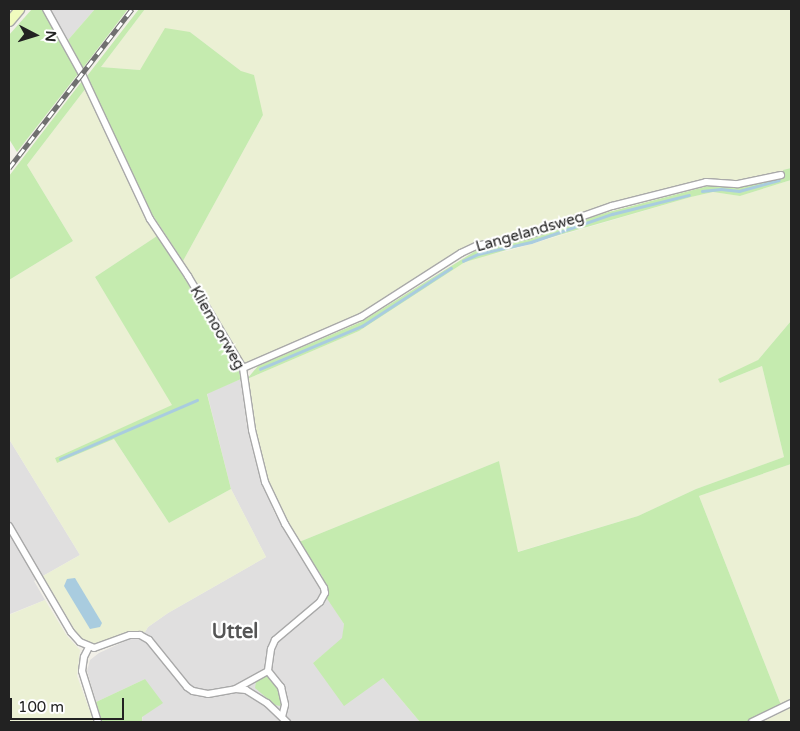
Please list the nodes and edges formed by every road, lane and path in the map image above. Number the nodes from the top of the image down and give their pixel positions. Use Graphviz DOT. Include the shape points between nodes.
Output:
graph roads {
  1 [pos="19,9"];
  2 [pos="46,9"];
  3 [pos="9,21"];
  4 [pos="781,175"];
  5 [pos="243,368"];
  6 [pos="9,526"];
  7 [pos="89,647"];
  8 [pos="268,672"];
  9 [pos="236,688"];
  10 [pos="791,702"];
  11 [pos="284,720"];
  12 [pos="98,722"];
  13 [pos="752,722"];
  1 -- 3 [label="main road"];
  2 -- 5 [label="street, Kliemoorweg" via="82,74 150,219"];
  4 -- 5 [label="street, Langelandsweg" via="738,184 706,182 612,206 529,235 476,246 361,317"];
  5 -- 8 [label="street, Kliemoorweg" via="252,430 265,482 298,546 319,577 324,593 320,602 275,640"];
  6 -- 7 [label="street" via="71,632"];
  7 -- 9 [label="street" via="102,647 130,635 140,635 149,640 193,691 208,694"];
  7 -- 12 [label="street" via="82,671"];
  8 -- 9 [label="street"];
  8 -- 11 [label="street" via="281,687"];
  9 -- 11 [label="street" via="258,696"];
  10 -- 13 [label="street"];
}
